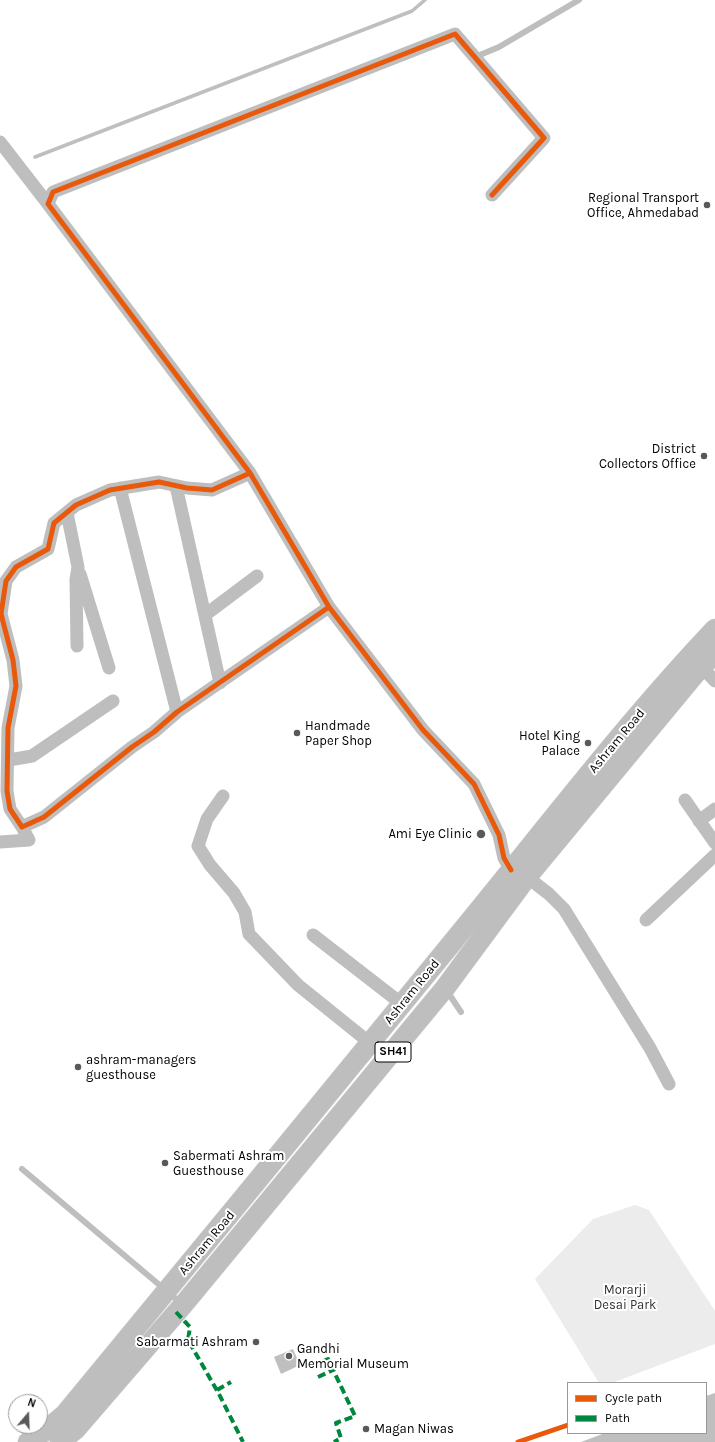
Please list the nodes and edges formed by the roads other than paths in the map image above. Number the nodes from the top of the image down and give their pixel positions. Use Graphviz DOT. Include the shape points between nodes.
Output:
graph roads {
  1 [pos="579,0"];
  2 [pos="475,57"];
  3 [pos="0,142"];
  4 [pos="492,195"];
  5 [pos="48,204"];
  6 [pos="250,473"];
  7 [pos="176,486"];
  8 [pos="120,488"];
  9 [pos="67,513"];
  10 [pos="78,567"];
  11 [pos="258,576"];
  12 [pos="329,607"];
  13 [pos="205,615"];
  14 [pos="715,629"];
  15 [pos="78,646"];
  16 [pos="705,664"];
  17 [pos="109,668"];
  18 [pos="220,683"];
  19 [pos="113,701"];
  20 [pos="177,712"];
  21 [pos="9,760"];
  22 [pos="223,796"];
  23 [pos="685,800"];
  24 [pos="715,809"];
  25 [pos="699,820"];
  26 [pos="22,827"];
  27 [pos="0,842"];
  28 [pos="715,843"];
  29 [pos="715,855"];
  30 [pos="519,874"];
  31 [pos="646,920"];
  32 [pos="313,935"];
  33 [pos="445,988"];
  34 [pos="402,1004"];
  35 [pos="461,1012"];
  36 [pos="370,1043"];
  37 [pos="669,1084"];
  38 [pos="22,1169"];
  39 [pos="167,1291"];
  40 [pos="183,1305"];
  41 [pos="46,1440"];
  1 -- 2 [label="lane" via="499,47"];
  2 -- 4 [label="street" via="544,138"];
  2 -- 5 [label="street" via="455,34 53,192"];
  3 -- 5 [label="street"];
  5 -- 6 [label="street"];
  6 -- 7 [label="street" via="212,490"];
  6 -- 12 [label="street"];
  7 -- 8 [label="street" via="159,482"];
  7 -- 13 [label="street"];
  8 -- 9 [label="street" via="76,505"];
  8 -- 20 [label="street"];
  9 -- 10 [label="street"];
  9 -- 21 [label="street" via="54,523 48,549 16,567 6,581 2,614 13,660 16,686 8,728"];
  10 -- 15 [label="street"];
  10 -- 17 [label="street"];
  11 -- 13 [label="street"];
  12 -- 18 [label="street"];
  12 -- 30 [label="street" via="424,730 474,784 499,835 504,858"];
  13 -- 18 [label="street"];
  14 -- 16 [label="main road, Ashram Road"];
  16 -- 30 [label="main road, Ashram Road / SH41"];
  18 -- 20 [label="street"];
  19 -- 21 [label="street" via="32,756"];
  20 -- 26 [label="street" via="44,817"];
  21 -- 26 [label="street" via="7,791 10,809"];
  22 -- 36 [label="street" via="207,820 198,846 210,865 234,893 245,912 249,934 298,985"];
  23 -- 25 [label="street"];
  24 -- 25 [label="street"];
  25 -- 28 [label="street"];
  26 -- 27 [label="street" via="29,840"];
  29 -- 31 [label="street"];
  30 -- 33 [label="main road, Ashram Road / SH41"];
  30 -- 34 [label="main road, Ashram Road"];
  30 -- 37 [label="street" via="549,894 568,916 650,1048"];
  32 -- 34 [label="street"];
  33 -- 35 [label="lane"];
  33 -- 40 [label="main road, Ashram Road / SH41"];
  34 -- 36 [label="main road, Ashram Road"];
  36 -- 39 [label="main road, Ashram Road"];
  38 -- 39 [label="lane"];
  39 -- 40 [label="lane"];
  39 -- 41 [label="main road, Ashram Road"];
  40 -- 41 [label="main road, Ashram Road / SH41" via="76,1429"];
}
